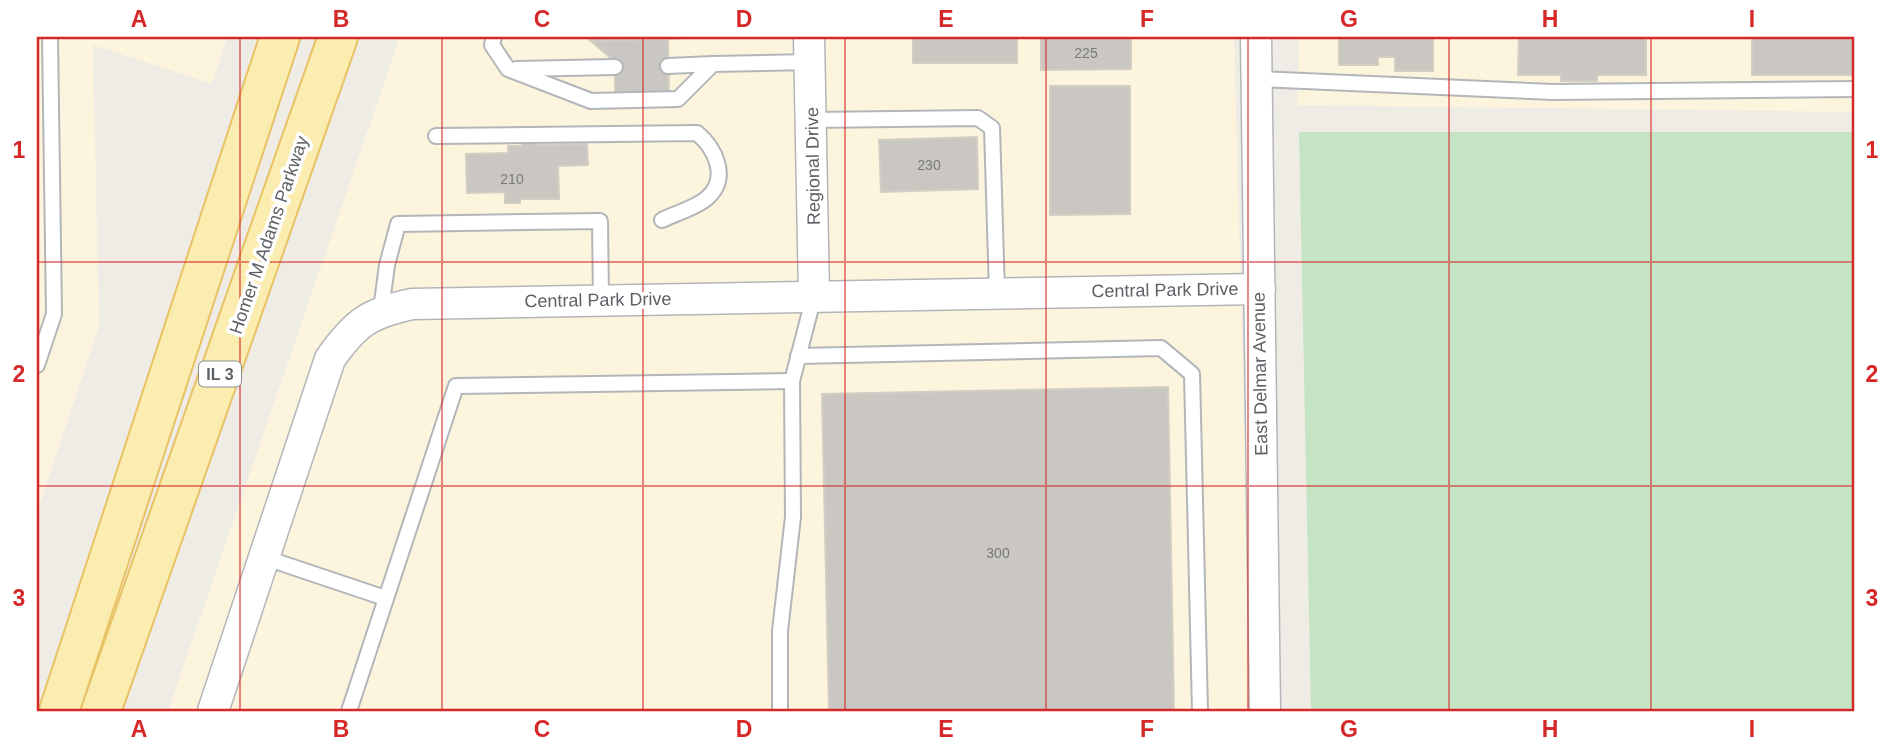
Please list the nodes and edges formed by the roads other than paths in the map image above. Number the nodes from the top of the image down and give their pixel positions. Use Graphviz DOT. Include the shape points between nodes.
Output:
graph roads {
  1 [pos="50,37"];
  2 [pos="280,37"];
  3 [pos="338,37"];
  4 [pos="495,37"];
  5 [pos="1256,37"];
  6 [pos="810,49"];
  7 [pos="713,64"];
  8 [pos="668,66"];
  9 [pos="614,67"];
  10 [pos="508,69"];
  11 [pos="1256,79"];
  12 [pos="1854,89"];
  13 [pos="812,120"];
  14 [pos="436,136"];
  15 [pos="662,220"];
  16 [pos="1259,289"];
  17 [pos="997,293"];
  18 [pos="814,296"];
  19 [pos="601,299"];
  20 [pos="381,310"];
  21 [pos="798,356"];
  22 [pos="37,365"];
  23 [pos="792,381"];
  24 [pos="262,557"];
  25 [pos="385,598"];
  26 [pos="59,711"];
  27 [pos="101,711"];
  28 [pos="213,711"];
  29 [pos="349,711"];
  30 [pos="780,711"];
  31 [pos="1199,711"];
  32 [pos="1265,711"];
  1 -- 22 [label="lane" via="54,314"];
  2 -- 26 [label="main road, IL 3"];
  3 -- 27 [label="main road, Homer M Adams Parkway / IL 3"];
  4 -- 10 [label="lane" via="492,45"];
  5 -- 11 [label="street, East Delmar Avenue"];
  6 -- 7 [label="lane"];
  6 -- 13 [label="street, Regional Drive"];
  7 -- 8 [label="lane"];
  7 -- 10 [label="lane" via="678,99 616,101 591,101"];
  9 -- 10 [label="lane"];
  11 -- 12 [label="lane" via="1553,92"];
  11 -- 16 [label="street, East Delmar Avenue"];
  13 -- 17 [label="lane" via="978,118 992,128"];
  13 -- 18 [label="street, Regional Drive"];
  14 -- 15 [label="lane" via="697,133 712,145 718,182 707,198"];
  16 -- 17 [label="street, Central Park Drive"];
  16 -- 32 [label="street, East Delmar Avenue"];
  17 -- 18 [label="street, Central Park Drive"];
  18 -- 19 [label="street, Central Park Drive"];
  18 -- 21 [label="lane"];
  19 -- 20 [label="street, Central Park Drive" via="412,304"];
  19 -- 20 [label="lane" via="600,221 398,225"];
  20 -- 24 [label="street, Central Park Drive" via="352,328 330,359"];
  21 -- 23 [label="lane"];
  21 -- 31 [label="lane" via="1161,348 1192,374"];
  23 -- 25 [label="lane" via="456,386"];
  23 -- 30 [label="lane" via="793,517 780,631"];
  24 -- 25 [label="lane"];
  24 -- 28 [label="street, Central Park Drive"];
  25 -- 29 [label="lane"];
}
